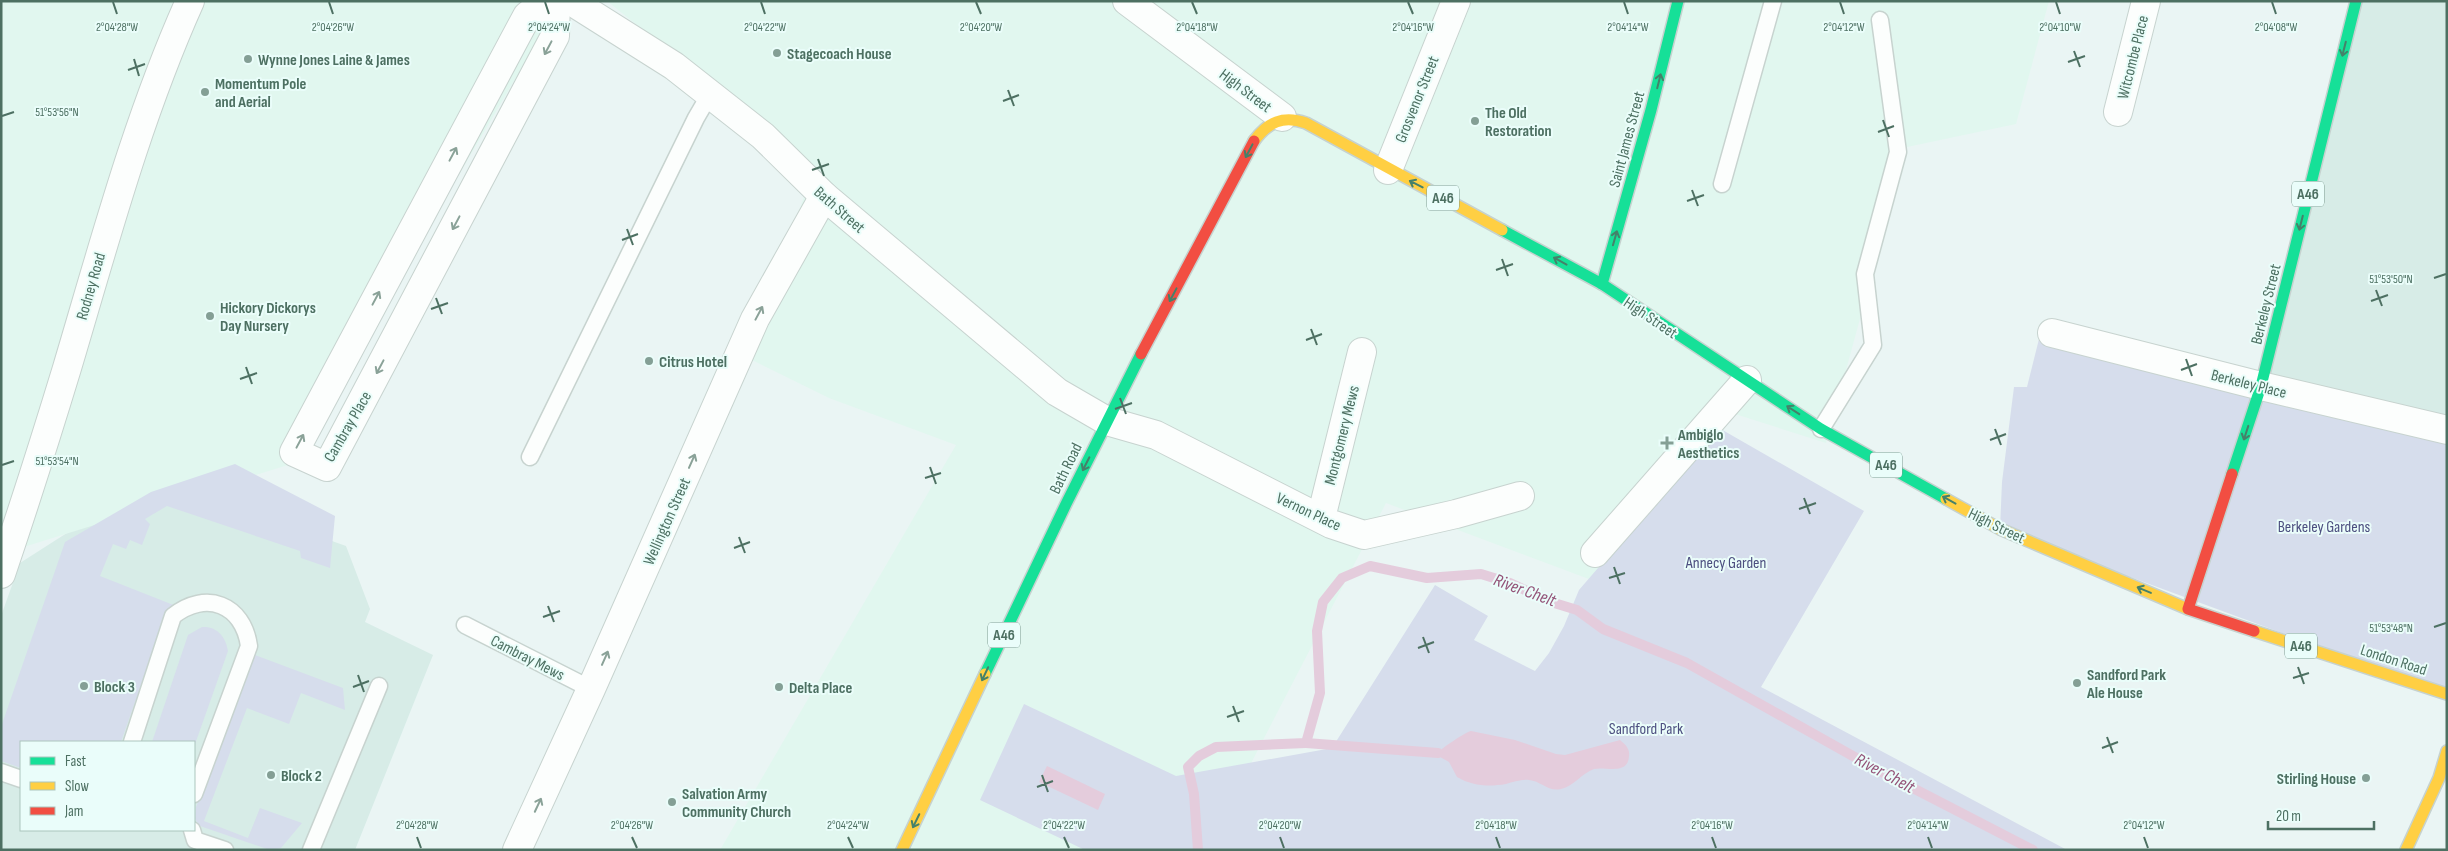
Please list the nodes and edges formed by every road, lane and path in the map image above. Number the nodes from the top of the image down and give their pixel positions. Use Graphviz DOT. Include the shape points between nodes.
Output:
graph roads {
  1 [pos="190,1"];
  2 [pos="545,1"];
  3 [pos="556,1"];
  4 [pos="571,1"];
  5 [pos="1127,1"];
  6 [pos="1456,1"];
  7 [pos="1678,1"];
  8 [pos="1773,1"];
  9 [pos="2146,1"];
  10 [pos="2356,1"];
  11 [pos="1880,20"];
  12 [pos="710,94"];
  13 [pos="2118,112"];
  14 [pos="1282,117"];
  15 [pos="1388,170"];
  16 [pos="1722,184"];
  17 [pos="824,196"];
  18 [pos="1602,284"];
  19 [pos="2052,333"];
  20 [pos="1362,352"];
  21 [pos="1747,380"];
  22 [pos="2261,386"];
  23 [pos="1107,421"];
  24 [pos="1821,429"];
  25 [pos="2447,430"];
  26 [pos="530,457"];
  27 [pos="1520,496"];
  28 [pos="1320,518"];
  29 [pos="1595,554"];
  30 [pos="1,574"];
  31 [pos="2188,609"];
  32 [pos="465,625"];
  33 [pos="378,686"];
  34 [pos="591,689"];
  35 [pos="2447,694"];
  36 [pos="132,741"];
  37 [pos="2447,752"];
  38 [pos="1,772"];
  39 [pos="20,779"];
  40 [pos="195,791"];
  41 [pos="192,831"];
  42 [pos="225,850"];
  43 [pos="311,850"];
  44 [pos="517,850"];
  45 [pos="902,850"];
  46 [pos="2406,850"];
  1 -- 30 [label="street, Rodney Road" via="139,132 104,236 67,367"];
  3 -- 2 [label="street, Cambray Place, one-way" via="555,36 327,467 294,452 527,16"];
  4 -- 12 [label="street, Bath Street" via="674,66"];
  5 -- 14 [label="street, High Street"];
  6 -- 15 [label="street, Grosvenor Street"];
  18 -- 7 [label="main road, Saint James Street, one-way"];
  8 -- 16 [label="lane"];
  9 -- 13 [label="street, Witcombe Place"];
  10 -- 22 [label="main road, Berkeley Street / A46, one-way"];
  11 -- 24 [label="lane" via="1898,152 1865,274 1873,345"];
  12 -- 17 [label="street, Bath Street" via="763,136"];
  12 -- 26 [label="lane"];
  14 -- 15 [label="main road, High Street / A46" via="1306,123"];
  14 -- 23 [label="main road, Bath Road / A46, one-way" via="1266,127 1256,140"];
  18 -- 15 [label="main road, High Street / A46, one-way"];
  17 -- 23 [label="street, Bath Street" via="1056,392"];
  34 -- 17 [label="street, Wellington Street, one-way" via="755,320"];
  18 -- 21 [label="main road, High Street / A46"];
  19 -- 22 [label="street, Berkeley Place"];
  20 -- 28 [label="street, Montgomery Mews"];
  24 -- 21 [label="main road, High Street / A46, one-way"];
  21 -- 29 [label="street"];
  22 -- 25 [label="street, Berkeley Place"];
  22 -- 31 [label="main road, Berkeley Street / A46, one-way"];
  23 -- 28 [label="street, Vernon Place" via="1156,435"];
  23 -- 45 [label="main road, Bath Road / A46, one-way"];
  31 -- 24 [label="main road, High Street / A46, one-way" via="2000,528"];
  27 -- 28 [label="street, Vernon Place" via="1364,535"];
  31 -- 35 [label="main road, London Road / A46"];
  32 -- 34 [label="lane, Cambray Mews"];
  33 -- 43 [label="lane"];
  44 -- 34 [label="street, Wellington Street, one-way"];
  36 -- 40 [label="lane" via="173,616 195,603 220,605 232,611 247,633 248,646"];
  37 -- 46 [label="main road" via="2439,778"];
  38 -- 39 [label="lane"];
  41 -- 42 [label="lane" via="195,840"];
}
